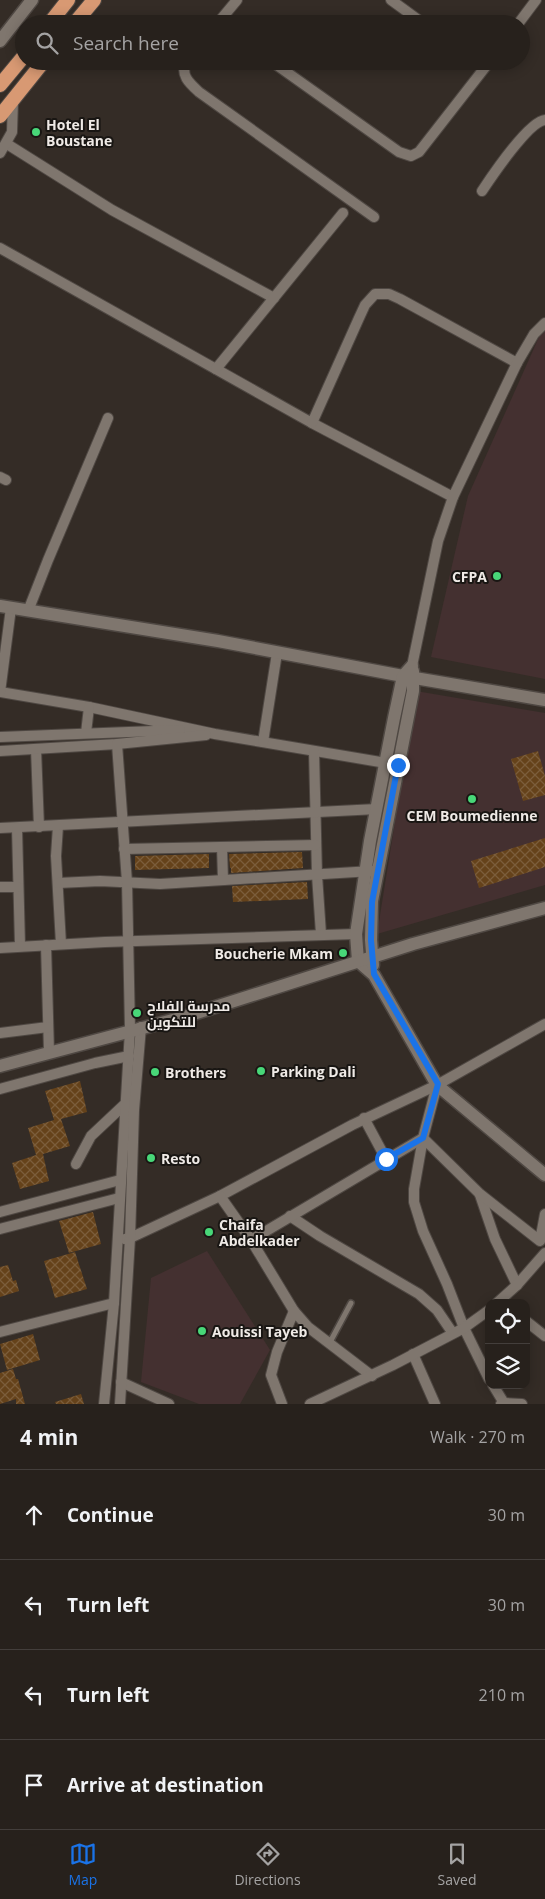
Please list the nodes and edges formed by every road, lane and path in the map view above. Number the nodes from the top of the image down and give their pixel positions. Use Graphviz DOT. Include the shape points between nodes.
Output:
graph roads {
  1 [pos="32,0"];
  2 [pos="68,0"];
  3 [pos="94,0"];
  4 [pos="238,0"];
  5 [pos="391,0"];
  6 [pos="536,0"];
  7 [pos="20,15"];
  8 [pos="56,15"];
  9 [pos="82,15"];
  10 [pos="226,15"];
  11 [pos="412,15"];
  12 [pos="525,15"];
  13 [pos="15,22"];
  14 [pos="0,41"];
  15 [pos="15,67"];
  16 [pos="37,70"];
  17 [pos="184,70"];
  18 [pos="284,70"];
  19 [pos="483,70"];
  20 [pos="0,85"];
  21 [pos="13,100"];
  22 [pos="0,116"];
  23 [pos="545,120"];
  24 [pos="7,144"];
  25 [pos="0,153"];
  26 [pos="482,191"];
  27 [pos="343,213"];
  28 [pos="374,217"];
  29 [pos="0,248"];
  30 [pos="274,298"];
  31 [pos="545,323"];
  32 [pos="517,363"];
  33 [pos="216,369"];
  34 [pos="108,418"];
  35 [pos="312,422"];
  36 [pos="453,497"];
  37 [pos="6,607"];
  38 [pos="28,611"];
  39 [pos="277,653"];
  40 [pos="410,674"];
  41 [pos="0,692"];
  42 [pos="545,700"];
  43 [pos="89,707"];
  44 [pos="194,729"];
  45 [pos="86,733"];
  46 [pos="215,734"];
  47 [pos="0,736"];
  48 [pos="263,742"];
  49 [pos="118,744"];
  50 [pos="36,750"];
  51 [pos="0,751"];
  52 [pos="314,751"];
  53 [pos="385,763"];
  54 [pos="398,765"];
  55 [pos="377,809"];
  56 [pos="315,811"];
  57 [pos="122,823"];
  58 [pos="58,826"];
  59 [pos="39,827"];
  60 [pos="0,828"];
  61 [pos="17,828"];
  62 [pos="316,845"];
  63 [pos="222,847"];
  64 [pos="124,849"];
  65 [pos="372,871"];
  66 [pos="317,875"];
  67 [pos="223,880"];
  68 [pos="127,882"];
  69 [pos="58,883"];
  70 [pos="0,887"];
  71 [pos="18,887"];
  72 [pos="545,908"];
  73 [pos="321,934"];
  74 [pos="356,934"];
  75 [pos="129,941"];
  76 [pos="61,944"];
  77 [pos="46,945"];
  78 [pos="20,946"];
  79 [pos="0,948"];
  80 [pos="373,957"];
  81 [pos="358,961"];
  82 [pos="374,974"];
  83 [pos="545,1024"];
  84 [pos="48,1027"];
  85 [pos="136,1029"];
  86 [pos="0,1033"];
  87 [pos="49,1052"];
  88 [pos="129,1056"];
  89 [pos="0,1066"];
  90 [pos="438,1084"];
  91 [pos="0,1089"];
  92 [pos="130,1103"];
  93 [pos="364,1118"];
  94 [pos="423,1138"];
  95 [pos="386,1159"];
  96 [pos="76,1164"];
  97 [pos="545,1174"];
  98 [pos="120,1180"];
  99 [pos="480,1194"];
  100 [pos="220,1196"];
  101 [pos="120,1198"];
  102 [pos="0,1212"];
  103 [pos="545,1214"];
  104 [pos="290,1216"];
  105 [pos="0,1229"];
  106 [pos="130,1238"];
  107 [pos="117,1239"];
  108 [pos="251,1240"];
  109 [pos="543,1245"];
  110 [pos="545,1253"];
  111 [pos="517,1285"];
  112 [pos="505,1299"];
  113 [pos="114,1303"];
  114 [pos="351,1304"];
  115 [pos="294,1311"];
  116 [pos="485,1313"];
  117 [pos="530,1323"];
  118 [pos="464,1328"];
  119 [pos="0,1332"];
  120 [pos="452,1332"];
  121 [pos="545,1336"];
  122 [pos="329,1344"];
  123 [pos="413,1354"];
  124 [pos="485,1371"];
  125 [pos="372,1376"];
  126 [pos="121,1382"];
  127 [pos="495,1389"];
  128 [pos="503,1403"];
  129 [pos="104,1404"];
  130 [pos="120,1404"];
  131 [pos="169,1404"];
  132 [pos="282,1404"];
  133 [pos="310,1404"];
  134 [pos="435,1404"];
  135 [pos="522,1404"];
  1 -- 7 [label="street"];
  2 -- 8 [label="highway"];
  3 -- 9 [label="highway"];
  4 -- 10 [label="street"];
  5 -- 11 [label="street"];
  6 -- 12 [label="street"];
  13 -- 14 [label="street"];
  15 -- 20 [label="highway"];
  16 -- 21 [label="highway"];
  17 -- 28 [label="street" via="185,77 199,92"];
  18 -- 19 [label="street" via="399,152 411,156 419,152"];
  21 -- 22 [label="highway"];
  21 -- 24 [label="street" via="12,132"];
  23 -- 26 [label="street" via="539,121 519,142"];
  24 -- 25 [label="street"];
  24 -- 30 [label="street" via="112,210"];
  27 -- 30 [label="street"];
  29 -- 33 [label="street"];
  30 -- 33 [label="street"];
  31 -- 32 [label="street" via="534,334"];
  32 -- 35 [label="street" via="400,299 389,294 375,294 365,305"];
  32 -- 36 [label="street"];
  33 -- 35 [label="street"];
  34 -- 38 [label="street"];
  35 -- 36 [label="street"];
  36 -- 40 [label="street" via="438,541"];
  37 -- 38 [label="street"];
  37 -- 41 [label="street"];
  38 -- 39 [label="street"];
  39 -- 40 [label="street"];
  39 -- 48 [label="street"];
  40 -- 42 [label="street"];
  40 -- 53 [label="street"];
  40 -- 54 [label="street"];
  41 -- 43 [label="street"];
  43 -- 44 [label="street"];
  43 -- 45 [label="street"];
  44 -- 45 [label="street"];
  44 -- 46 [label="street"];
  45 -- 47 [label="street"];
  46 -- 48 [label="street"];
  46 -- 49 [label="street"];
  48 -- 52 [label="street"];
  49 -- 50 [label="street"];
  49 -- 57 [label="street"];
  50 -- 51 [label="street"];
  50 -- 59 [label="street"];
  52 -- 53 [label="street"];
  52 -- 56 [label="street"];
  53 -- 54 [label="street"];
  53 -- 55 [label="street"];
  54 -- 65 [label="street"];
  55 -- 56 [label="street"];
  55 -- 65 [label="street"];
  56 -- 57 [label="street"];
  56 -- 62 [label="street"];
  57 -- 58 [label="street"];
  57 -- 64 [label="street"];
  58 -- 59 [label="street"];
  58 -- 69 [label="street"];
  59 -- 61 [label="street"];
  60 -- 61 [label="street"];
  61 -- 71 [label="street"];
  62 -- 63 [label="street"];
  62 -- 66 [label="street"];
  63 -- 64 [label="street"];
  63 -- 67 [label="street"];
  64 -- 68 [label="street"];
  65 -- 66 [label="street"];
  65 -- 74 [label="street"];
  65 -- 80 [label="street"];
  66 -- 67 [label="street"];
  66 -- 73 [label="street"];
  67 -- 68 [label="street" via="160,884"];
  68 -- 69 [label="street"];
  68 -- 75 [label="street"];
  69 -- 76 [label="street"];
  70 -- 71 [label="street"];
  71 -- 78 [label="street"];
  72 -- 80 [label="street"];
  73 -- 74 [label="street"];
  73 -- 75 [label="street"];
  74 -- 81 [label="street"];
  75 -- 76 [label="street"];
  75 -- 85 [label="street"];
  76 -- 77 [label="street"];
  77 -- 78 [label="street"];
  77 -- 84 [label="street"];
  78 -- 79 [label="street"];
  80 -- 81 [label="street"];
  80 -- 82 [label="street"];
  81 -- 82 [label="street"];
  81 -- 85 [label="street" via="184,1017"];
  82 -- 90 [label="street"];
  83 -- 90 [label="street"];
  84 -- 86 [label="street"];
  84 -- 87 [label="street"];
  85 -- 87 [label="street"];
  85 -- 88 [label="street"];
  85 -- 92 [label="street"];
  87 -- 89 [label="street"];
  88 -- 91 [label="street"];
  88 -- 92 [label="street"];
  90 -- 93 [label="street"];
  90 -- 94 [label="street"];
  90 -- 97 [label="street"];
  92 -- 96 [label="street" via="91,1136"];
  92 -- 98 [label="street"];
  92 -- 106 [label="street"];
  93 -- 95 [label="street"];
  93 -- 100 [label="street"];
  94 -- 95 [label="street"];
  94 -- 99 [label="street"];
  94 -- 118 [label="street" via="414,1202"];
  95 -- 104 [label="street"];
  98 -- 101 [label="street"];
  98 -- 102 [label="street"];
  99 -- 109 [label="street"];
  99 -- 111 [label="street" via="495,1239"];
  100 -- 106 [label="street"];
  100 -- 108 [label="street"];
  101 -- 105 [label="street"];
  101 -- 107 [label="street"];
  103 -- 109 [label="street"];
  104 -- 108 [label="street"];
  104 -- 120 [label="street" via="419,1294 437,1310"];
  106 -- 107 [label="street"];
  106 -- 126 [label="street"];
  107 -- 113 [label="street"];
  108 -- 115 [label="street"];
  110 -- 111 [label="street"];
  111 -- 112 [label="street"];
  113 -- 119 [label="street"];
  113 -- 129 [label="street"];
  114 -- 122 [label="lane"];
  115 -- 122 [label="street" via="308,1328"];
  115 -- 132 [label="street" via="271,1375"];
  116 -- 118 [label="street"];
  117 -- 121 [label="street"];
  118 -- 120 [label="street"];
  118 -- 124 [label="street"];
  120 -- 123 [label="street"];
  122 -- 125 [label="street"];
  123 -- 125 [label="street"];
  123 -- 134 [label="street"];
  125 -- 133 [label="street"];
  126 -- 130 [label="street"];
  126 -- 131 [label="street"];
  127 -- 128 [label="street"];
  128 -- 135 [label="street"];
}
